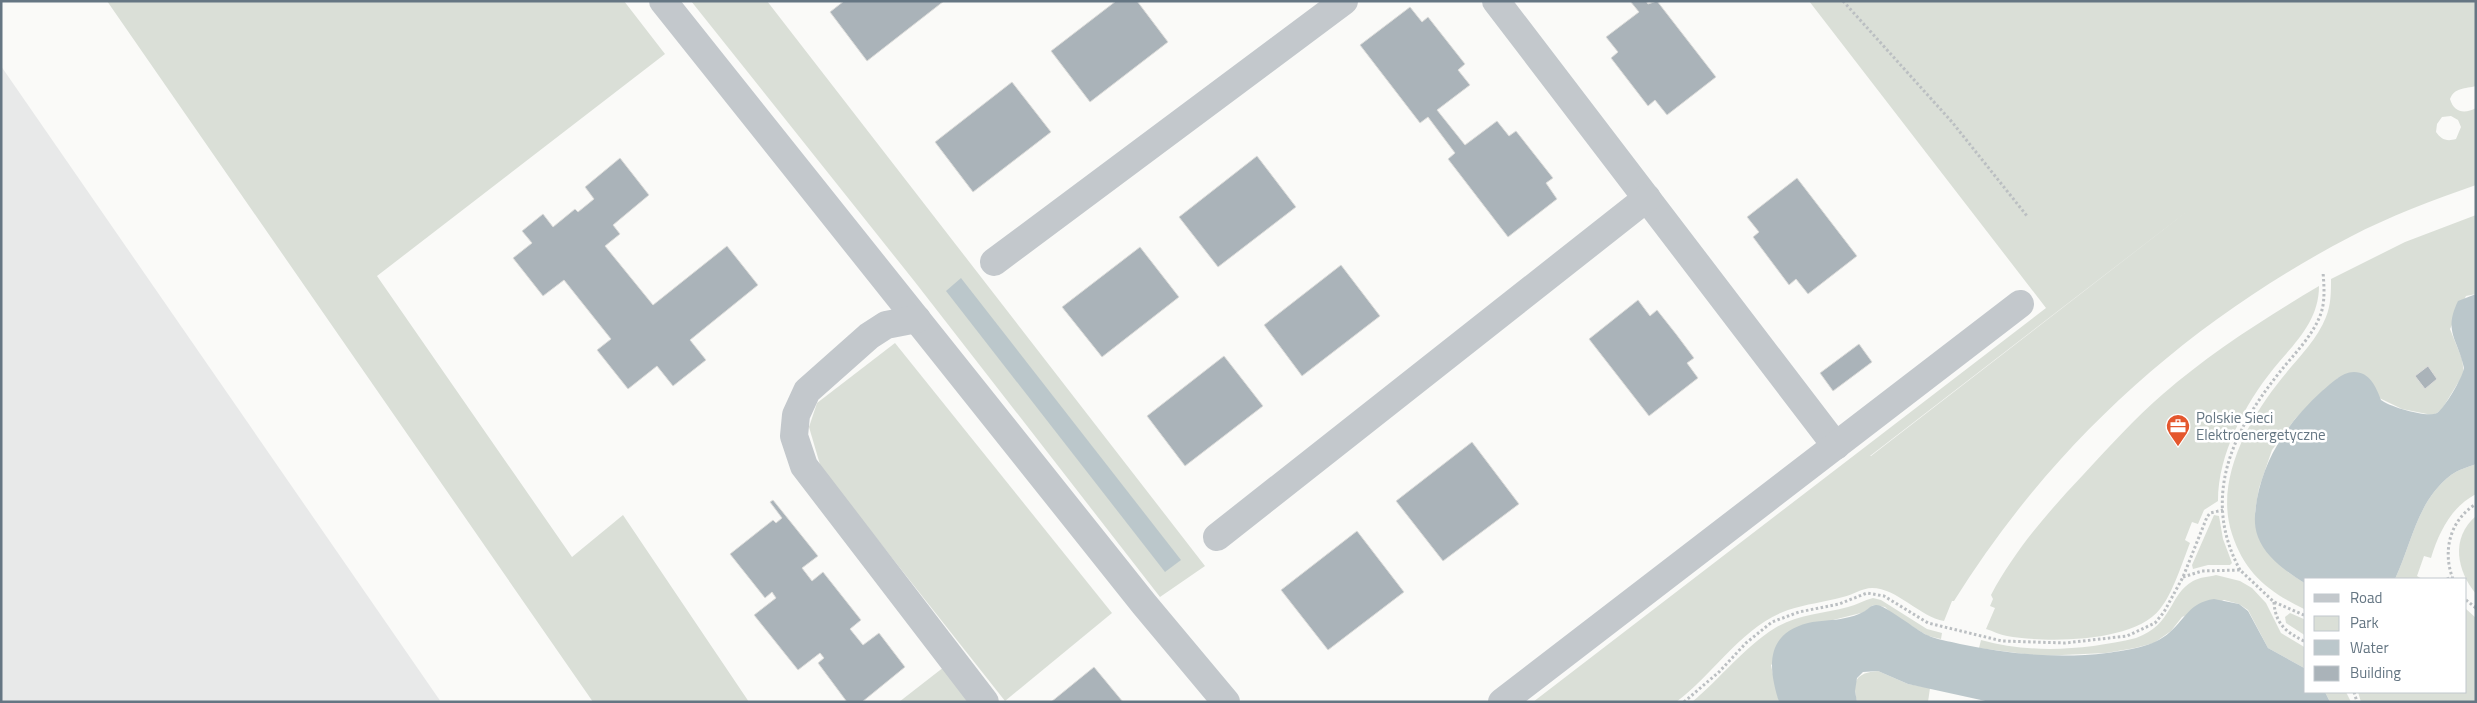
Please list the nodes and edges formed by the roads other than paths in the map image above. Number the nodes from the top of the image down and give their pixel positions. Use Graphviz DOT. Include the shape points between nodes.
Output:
graph roads {
  1 [pos="663,1"];
  2 [pos="1344,1"];
  3 [pos="1496,1"];
  4 [pos="1647,198"];
  5 [pos="994,262"];
  6 [pos="2020,304"];
  7 [pos="917,319"];
  8 [pos="1836,446"];
  9 [pos="1217,537"];
  10 [pos="985,702"];
  11 [pos="1226,702"];
  12 [pos="1502,702"];
  1 -- 7 [label="lane"];
  2 -- 5 [label="lane"];
  3 -- 4 [label="lane"];
  4 -- 8 [label="lane"];
  4 -- 9 [label="lane"];
  6 -- 8 [label="lane"];
  7 -- 10 [label="lane" via="886,325 869,336 807,391 796,415 794,436 804,466"];
  7 -- 11 [label="lane"];
  8 -- 12 [label="lane"];
}
